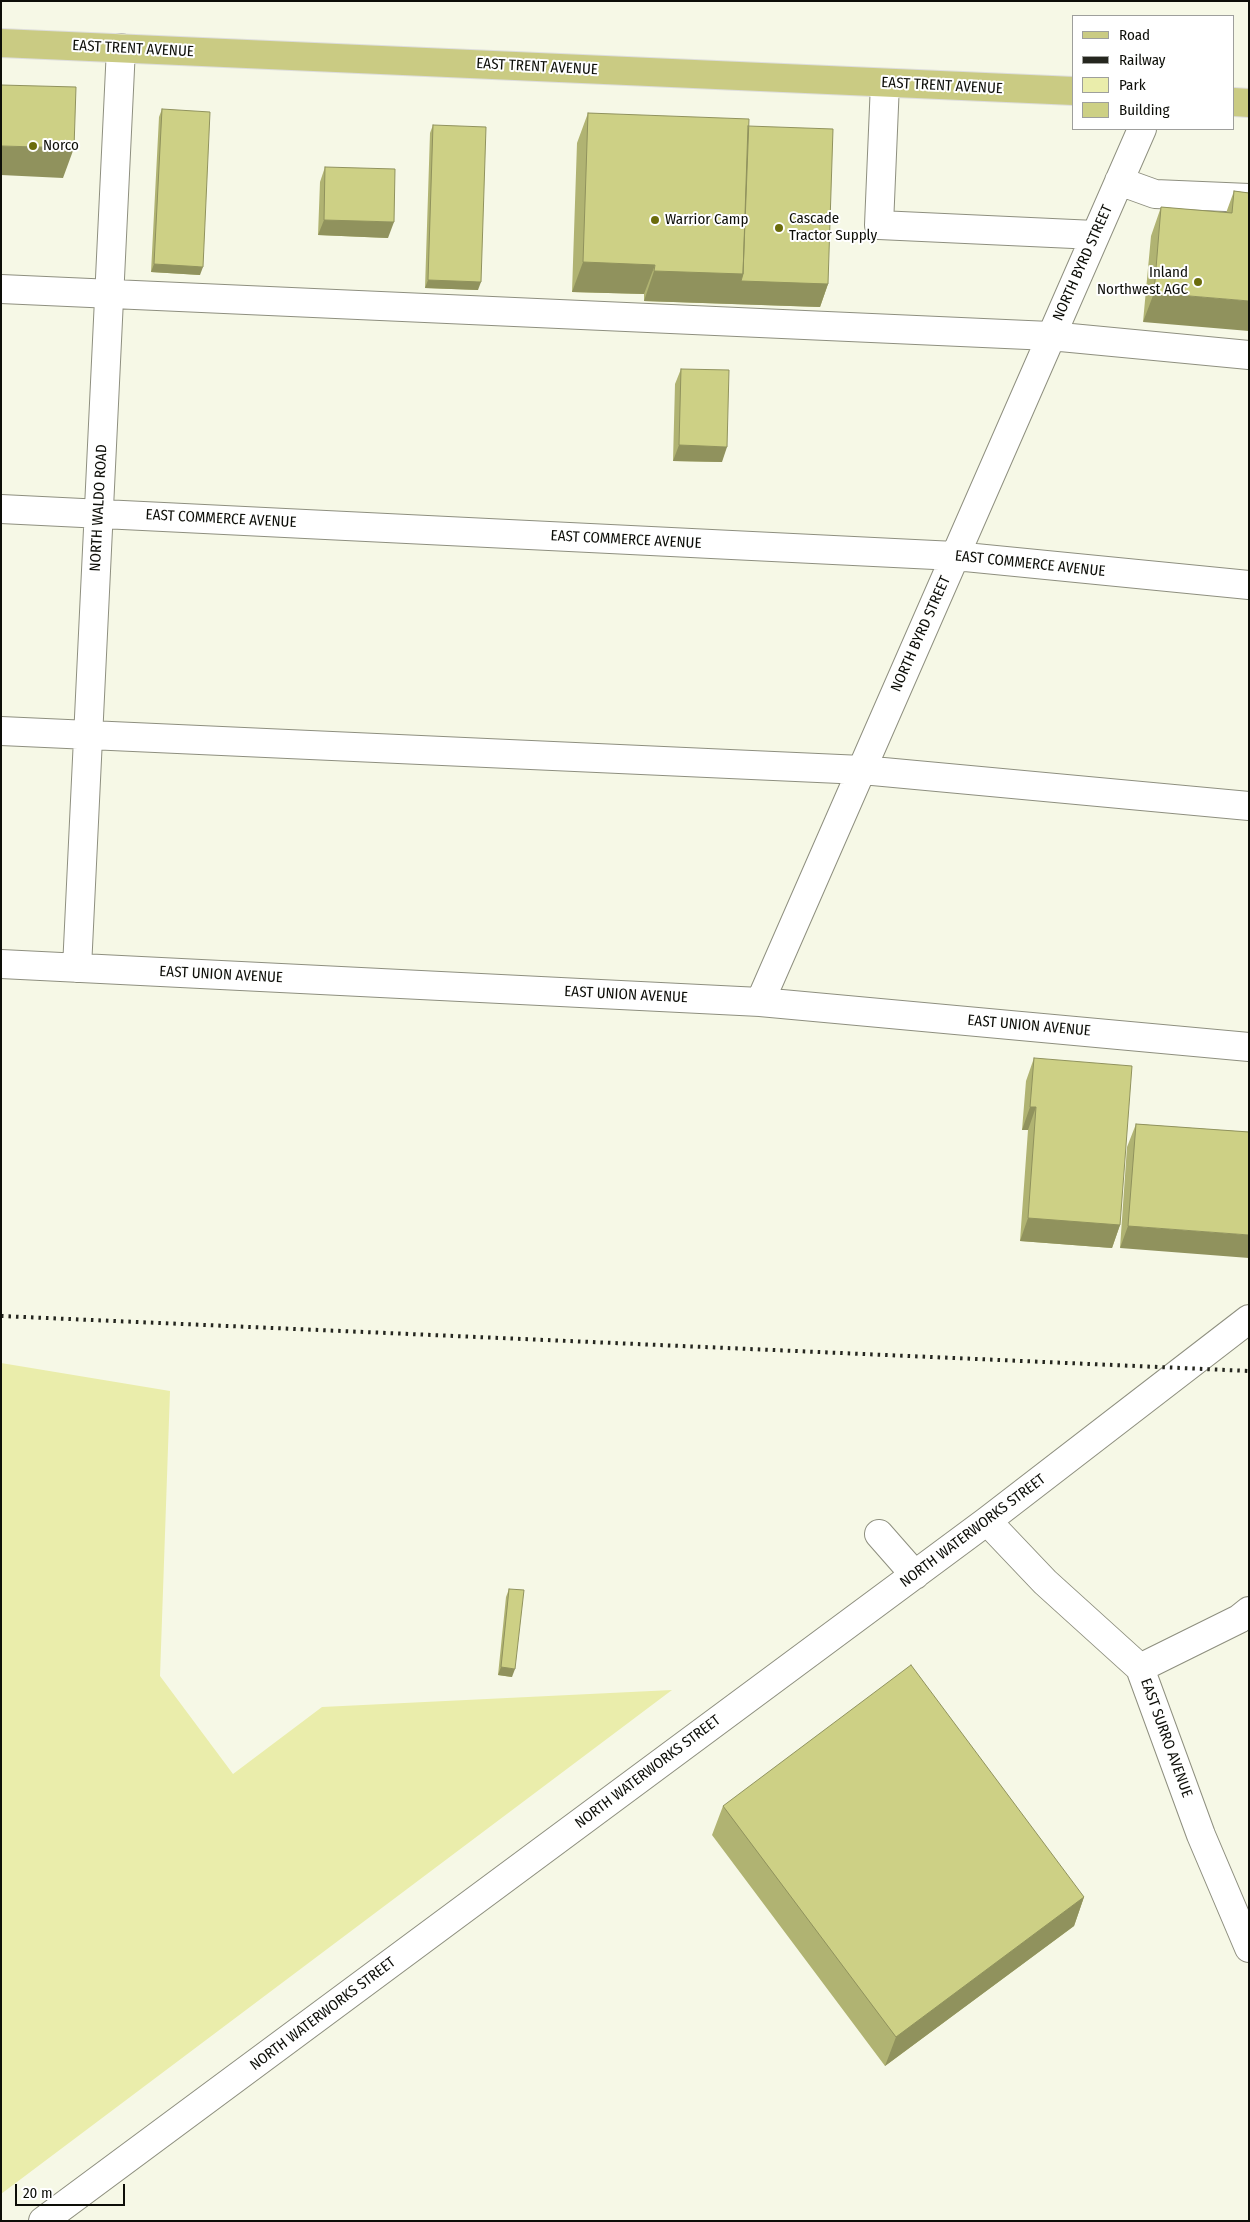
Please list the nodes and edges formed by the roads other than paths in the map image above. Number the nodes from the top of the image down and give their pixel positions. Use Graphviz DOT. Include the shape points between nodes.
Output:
graph roads {
  1 [pos="1,43"];
  2 [pos="121,48"];
  3 [pos="884,83"];
  4 [pos="1072,92"];
  5 [pos="1235,102"];
  6 [pos="1249,104"];
  7 [pos="1142,130"];
  8 [pos="1119,181"];
  9 [pos="1249,198"];
  10 [pos="1095,235"];
  11 [pos="1,289"];
  12 [pos="109,294"];
  13 [pos="1050,336"];
  14 [pos="1249,355"];
  15 [pos="1,509"];
  16 [pos="99,513"];
  17 [pos="955,556"];
  18 [pos="1249,585"];
  19 [pos="1,731"];
  20 [pos="88,735"];
  21 [pos="862,770"];
  22 [pos="1249,806"];
  23 [pos="1,964"];
  24 [pos="77,968"];
  25 [pos="760,1002"];
  26 [pos="1249,1046"];
  27 [pos="1249,1319"];
  28 [pos="987,1521"];
  29 [pos="880,1534"];
  30 [pos="915,1575"];
  31 [pos="1249,1611"];
  32 [pos="1140,1668"];
  33 [pos="1249,1948"];
  34 [pos="43,2221"];
  1 -- 2 [label="main road, EAST TRENT AVENUE"];
  2 -- 3 [label="main road, EAST TRENT AVENUE"];
  2 -- 12 [label="street, NORTH WALDO ROAD"];
  3 -- 4 [label="main road, EAST TRENT AVENUE"];
  3 -- 10 [label="street" via="879,225"];
  5 -- 6 [label="main road"];
  7 -- 8 [label="street, NORTH BYRD STREET"];
  8 -- 9 [label="street" via="1155,194"];
  8 -- 10 [label="street, NORTH BYRD STREET"];
  10 -- 13 [label="street, NORTH BYRD STREET"];
  11 -- 12 [label="street"];
  12 -- 13 [label="street"];
  12 -- 16 [label="street, NORTH WALDO ROAD"];
  13 -- 14 [label="street"];
  13 -- 17 [label="street, NORTH BYRD STREET"];
  15 -- 16 [label="street, EAST COMMERCE AVENUE"];
  16 -- 17 [label="street, EAST COMMERCE AVENUE"];
  16 -- 20 [label="street, NORTH WALDO ROAD"];
  17 -- 18 [label="street, EAST COMMERCE AVENUE"];
  17 -- 21 [label="street, NORTH BYRD STREET"];
  19 -- 20 [label="street"];
  20 -- 21 [label="street"];
  20 -- 24 [label="street, NORTH WALDO ROAD"];
  21 -- 22 [label="street"];
  21 -- 25 [label="street, NORTH BYRD STREET"];
  23 -- 24 [label="street, EAST UNION AVENUE"];
  24 -- 25 [label="street, EAST UNION AVENUE"];
  25 -- 26 [label="street, EAST UNION AVENUE"];
  27 -- 28 [label="street, NORTH WATERWORKS STREET"];
  28 -- 30 [label="street, NORTH WATERWORKS STREET"];
  28 -- 32 [label="street, EAST SURRO AVENUE" via="1045,1582"];
  29 -- 30 [label="street"];
  30 -- 34 [label="street, NORTH WATERWORKS STREET"];
  31 -- 32 [label="street"];
  32 -- 33 [label="street, EAST SURRO AVENUE" via="1202,1835"];
}
